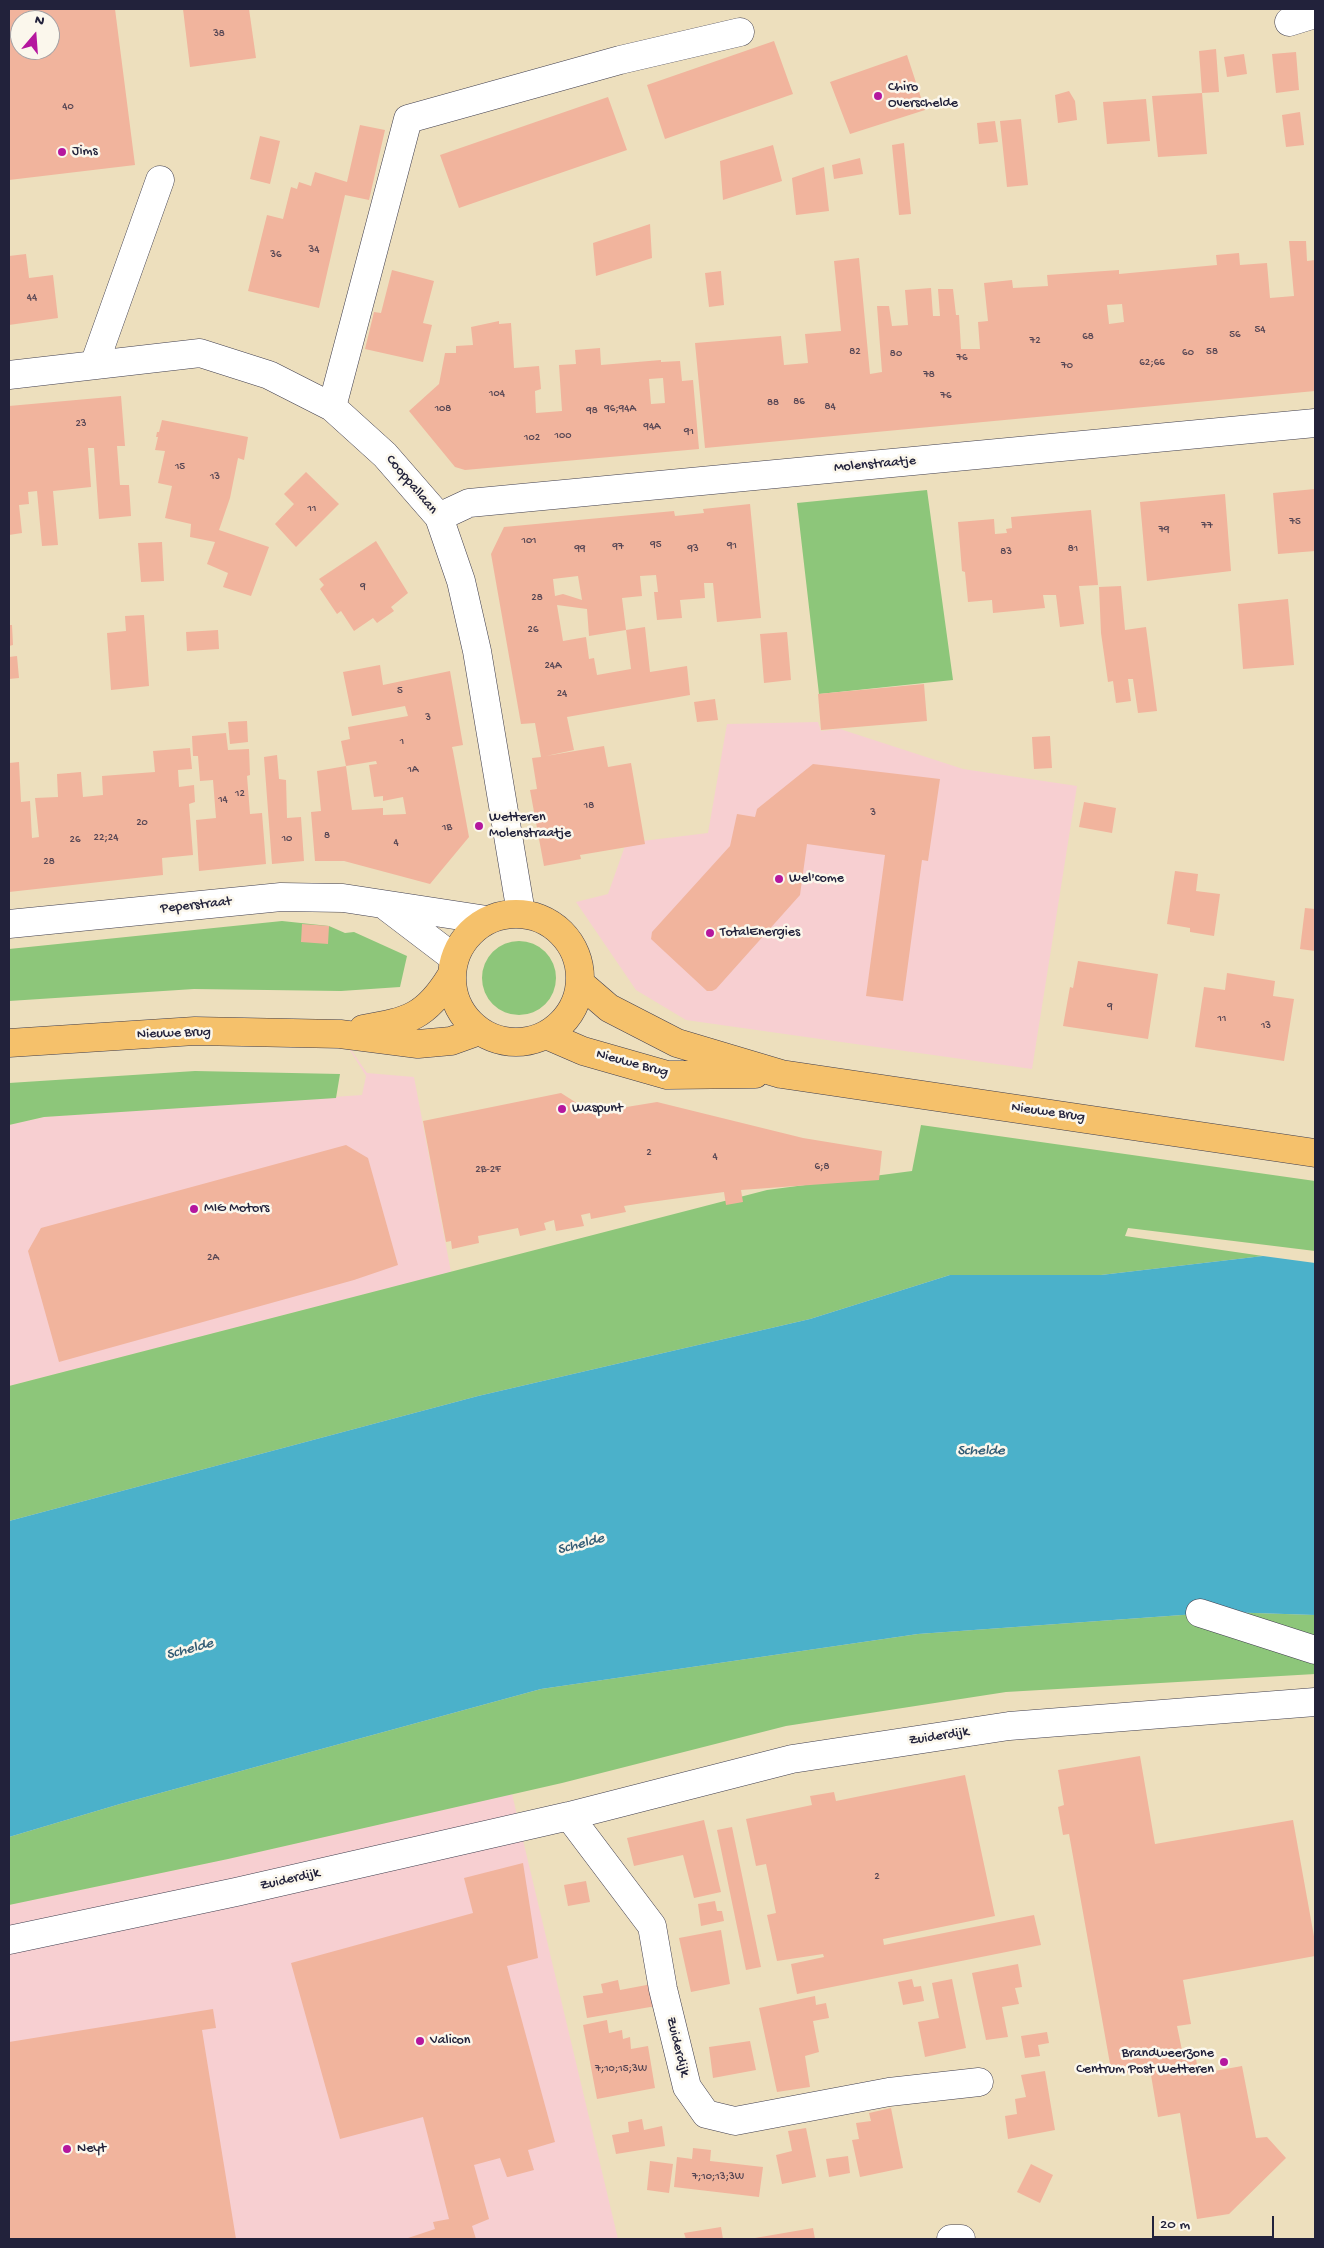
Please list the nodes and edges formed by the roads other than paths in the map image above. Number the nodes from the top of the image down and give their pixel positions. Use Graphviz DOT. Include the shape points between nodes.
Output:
graph roads {
  1 [pos="1315,14"];
  2 [pos="1290,22"];
  3 [pos="740,32"];
  4 [pos="160,180"];
  5 [pos="94,366"];
  6 [pos="9,375"];
  7 [pos="332,407"];
  8 [pos="1315,423"];
  9 [pos="438,517"];
  10 [pos="384,905"];
  11 [pos="521,913"];
  12 [pos="487,920"];
  13 [pos="9,924"];
  14 [pos="453,967"];
  15 [pos="580,983"];
  16 [pos="479,1031"];
  17 [pos="340,1034"];
  18 [pos="546,1035"];
  19 [pos="9,1044"];
  20 [pos="781,1074"];
  21 [pos="1315,1153"];
  22 [pos="1200,1613"];
  23 [pos="1315,1650"];
  24 [pos="1315,1702"];
  25 [pos="570,1816"];
  26 [pos="9,1940"];
  27 [pos="979,2082"];
  28 [pos="951,2239"];
  29 [pos="960,2239"];
  1 -- 2 [label="street"];
  3 -- 7 [label="street" via="620,60 408,119"];
  4 -- 5 [label="street"];
  5 -- 6 [label="street, Cooppallaan"];
  5 -- 7 [label="street, Cooppallaan" via="200,353 269,375"];
  7 -- 9 [label="street, Cooppallaan" via="385,454"];
  8 -- 9 [label="street, Molenstraatje" via="469,502"];
  9 -- 11 [label="street, Cooppallaan" via="461,581 477,651"];
  10 -- 12 [label="street, Peperstraat"];
  10 -- 13 [label="street, Peperstraat" via="343,898 281,897"];
  10 -- 14 [label="street, Peperstraat" via="430,938"];
  11 -- 12 [label="main road, Nieuwe Brug"];
  11 -- 15 [label="main road, Nieuwe Brug" via="552,925 571,944 578,963"];
  12 -- 14 [label="main road, Nieuwe Brug" via="462,943"];
  14 -- 16 [label="main road, Nieuwe Brug" via="453,992 458,1007"];
  14 -- 17 [label="main road, Nieuwe Brug" via="439,996 424,1009 402,1022"];
  15 -- 18 [label="main road, Nieuwe Brug" via="575,1004 563,1022"];
  15 -- 20 [label="main road, Nieuwe Brug" via="609,1008 677,1042"];
  16 -- 17 [label="main road, Nieuwe Brug" via="450,1041 418,1044"];
  16 -- 18 [label="main road, Nieuwe Brug" via="512,1042"];
  17 -- 19 [label="main road, Nieuwe Brug" via="195,1032"];
  18 -- 20 [label="main road, Nieuwe Brug" via="583,1051 667,1075"];
  20 -- 21 [label="main road, Nieuwe Brug"];
  22 -- 23 [label="street"];
  24 -- 25 [label="street, Zuiderdijk" via="1009,1726 842,1751 792,1759"];
  25 -- 26 [label="street, Zuiderdijk"];
  25 -- 27 [label="street, Zuiderdijk" via="652,1926 663,1989 687,2087 706,2114 735,2122 889,2092"];
  28 -- 29 [label="street"];
}
